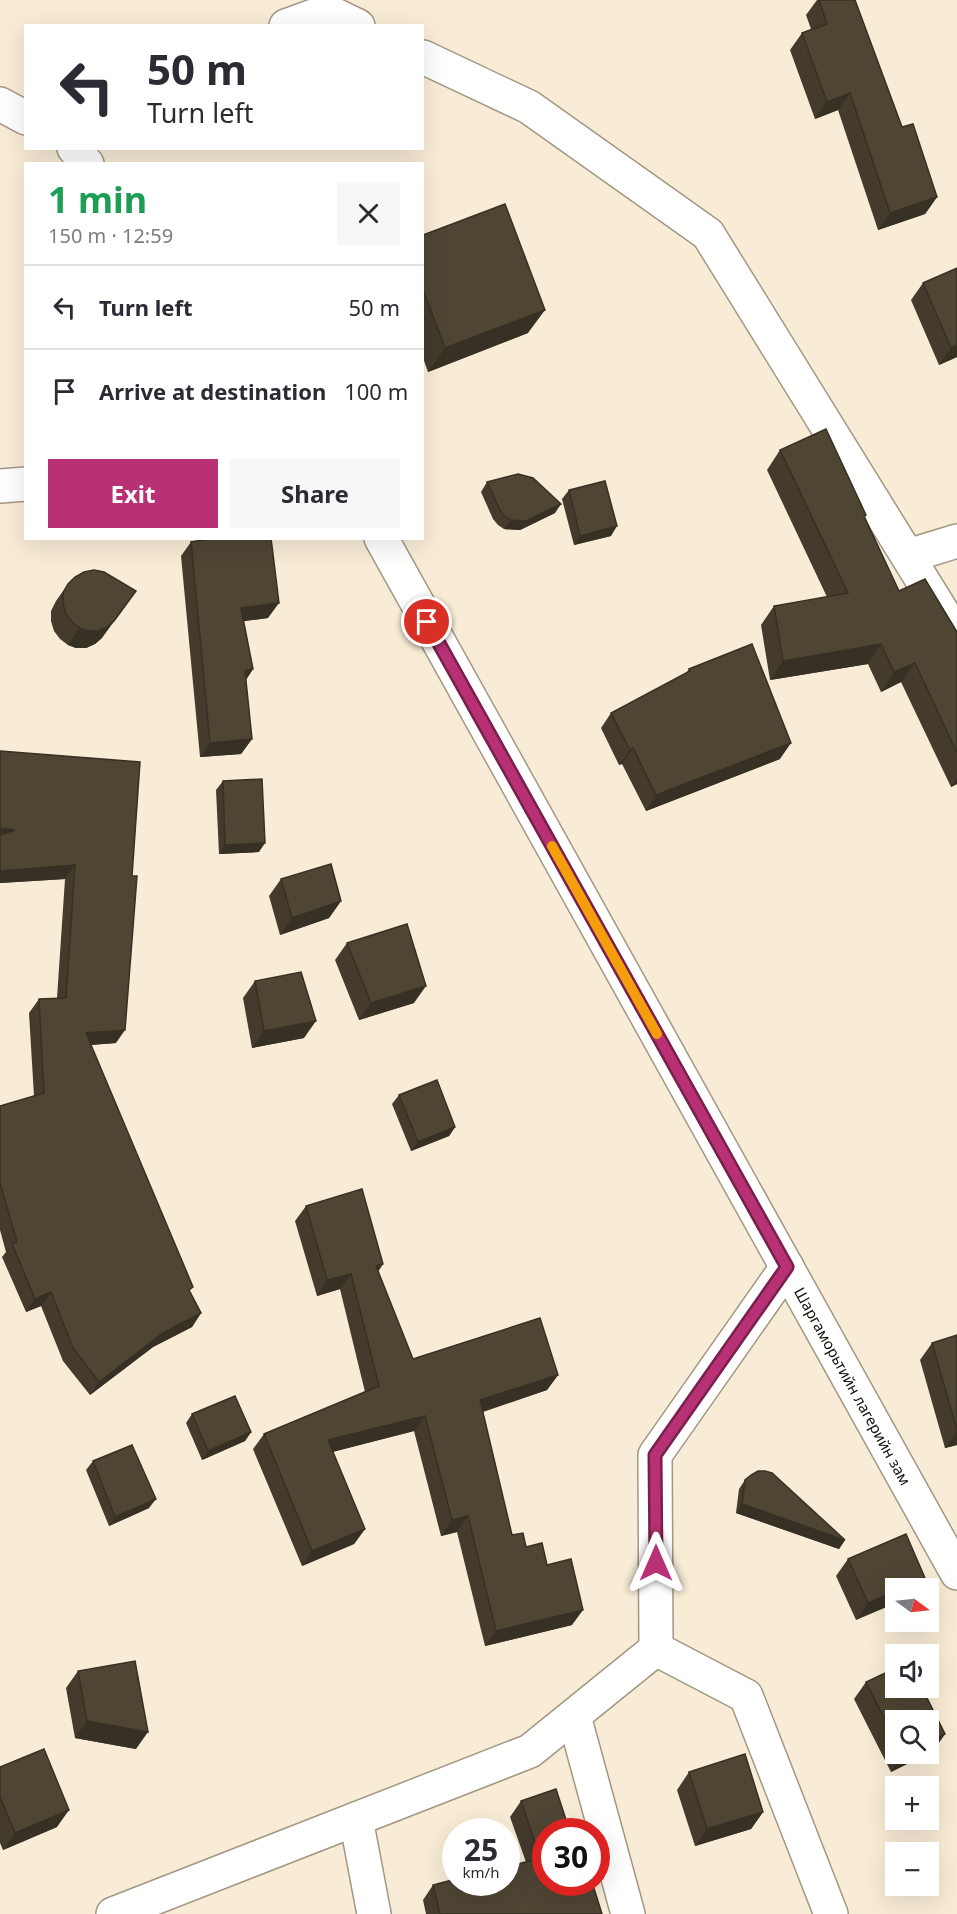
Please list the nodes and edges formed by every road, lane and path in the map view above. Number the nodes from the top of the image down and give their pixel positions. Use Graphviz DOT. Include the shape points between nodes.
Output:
graph roads {
  1 [pos="291,24"];
  2 [pos="354,24"];
  3 [pos="424,57"];
  4 [pos="0,104"];
  5 [pos="24,117"];
  6 [pos="76,150"];
  7 [pos="85,162"];
  8 [pos="24,484"];
  9 [pos="0,486"];
  10 [pos="382,540"];
  11 [pos="957,542"];
  12 [pos="908,556"];
  13 [pos="957,636"];
  14 [pos="787,1267"];
  15 [pos="957,1573"];
  16 [pos="656,1649"];
  17 [pos="574,1716"];
  18 [pos="356,1819"];
  19 [pos="113,1914"];
  20 [pos="374,1914"];
  21 [pos="628,1914"];
  22 [pos="831,1914"];
  1 -- 2 [label="street" via="327,11"];
  3 -- 12 [label="street" via="529,107 708,234"];
  4 -- 5 [label="street"];
  6 -- 7 [label="street"];
  8 -- 9 [label="street"];
  10 -- 14 [label="street, Шаргаморьтийн лагерийн зам"];
  11 -- 12 [label="street"];
  12 -- 13 [label="street"];
  14 -- 15 [label="street, Шаргаморьтийн лагерийн зам"];
  14 -- 16 [label="street" via="655,1455"];
  16 -- 17 [label="street"];
  16 -- 22 [label="street" via="746,1696"];
  17 -- 18 [label="street" via="530,1751"];
  17 -- 21 [label="street"];
  18 -- 19 [label="street"];
  18 -- 20 [label="street"];
}
